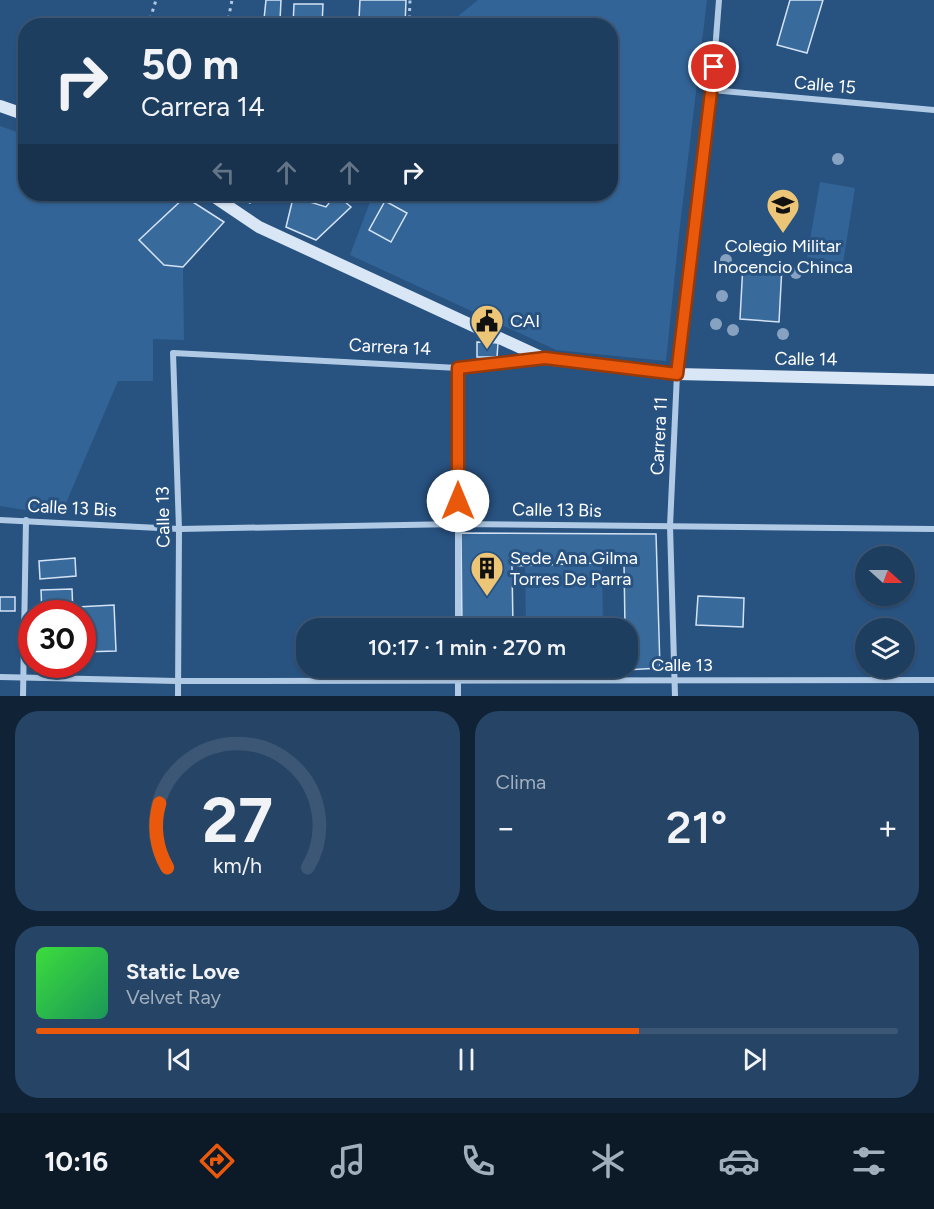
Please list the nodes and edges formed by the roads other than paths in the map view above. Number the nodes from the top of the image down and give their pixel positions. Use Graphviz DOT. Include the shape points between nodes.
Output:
graph roads {
  1 [pos="719,0"];
  2 [pos="712,90"];
  3 [pos="0,106"];
  4 [pos="934,110"];
  5 [pos="18,112"];
  6 [pos="220,201"];
  7 [pos="173,352"];
  8 [pos="545,358"];
  9 [pos="458,368"];
  10 [pos="677,374"];
  11 [pos="934,380"];
  12 [pos="0,520"];
  13 [pos="26,520"];
  14 [pos="458,524"];
  15 [pos="670,526"];
  16 [pos="179,529"];
  17 [pos="934,529"];
  18 [pos="25,600"];
  19 [pos="458,618"];
  20 [pos="0,677"];
  21 [pos="18,678"];
  22 [pos="24,678"];
  23 [pos="458,680"];
  24 [pos="934,680"];
  25 [pos="177,681"];
  26 [pos="675,681"];
  27 [pos="24,696"];
  28 [pos="177,696"];
  29 [pos="458,696"];
  30 [pos="675,696"];
  1 -- 2 [label="street, Carrera 11"];
  2 -- 4 [label="street, Calle 15"];
  2 -- 10 [label="street, Carrera 11"];
  3 -- 5 [label="street"];
  6 -- 8 [label="street" via="259,227"];
  7 -- 9 [label="street, Carrera 14"];
  7 -- 16 [label="street, Calle 13"];
  8 -- 9 [label="street, Carrera 14"];
  8 -- 10 [label="street, Carrera 14"];
  9 -- 14 [label="street"];
  10 -- 11 [label="street, Calle 14"];
  10 -- 15 [label="street, Carrera 11"];
  12 -- 13 [label="street, Calle 13 Bis"];
  13 -- 16 [label="street, Calle 13 Bis"];
  13 -- 18 [label="street"];
  14 -- 15 [label="street, Calle 13 Bis"];
  14 -- 16 [label="street, Calle 13 Bis"];
  14 -- 19 [label="street"];
  15 -- 17 [label="street, Calle 13 Bis"];
  15 -- 26 [label="street, Carrera 11"];
  16 -- 25 [label="street, Calle 13"];
  20 -- 21 [label="street, Calle 13"];
  22 -- 25 [label="street, Calle 13"];
  22 -- 27 [label="street"];
  23 -- 25 [label="street, Calle 13"];
  23 -- 26 [label="street, Calle 13"];
  23 -- 29 [label="street"];
  24 -- 26 [label="street, Calle 13"];
  25 -- 28 [label="street, Calle 13"];
  26 -- 30 [label="street, Carrera 11"];
}
